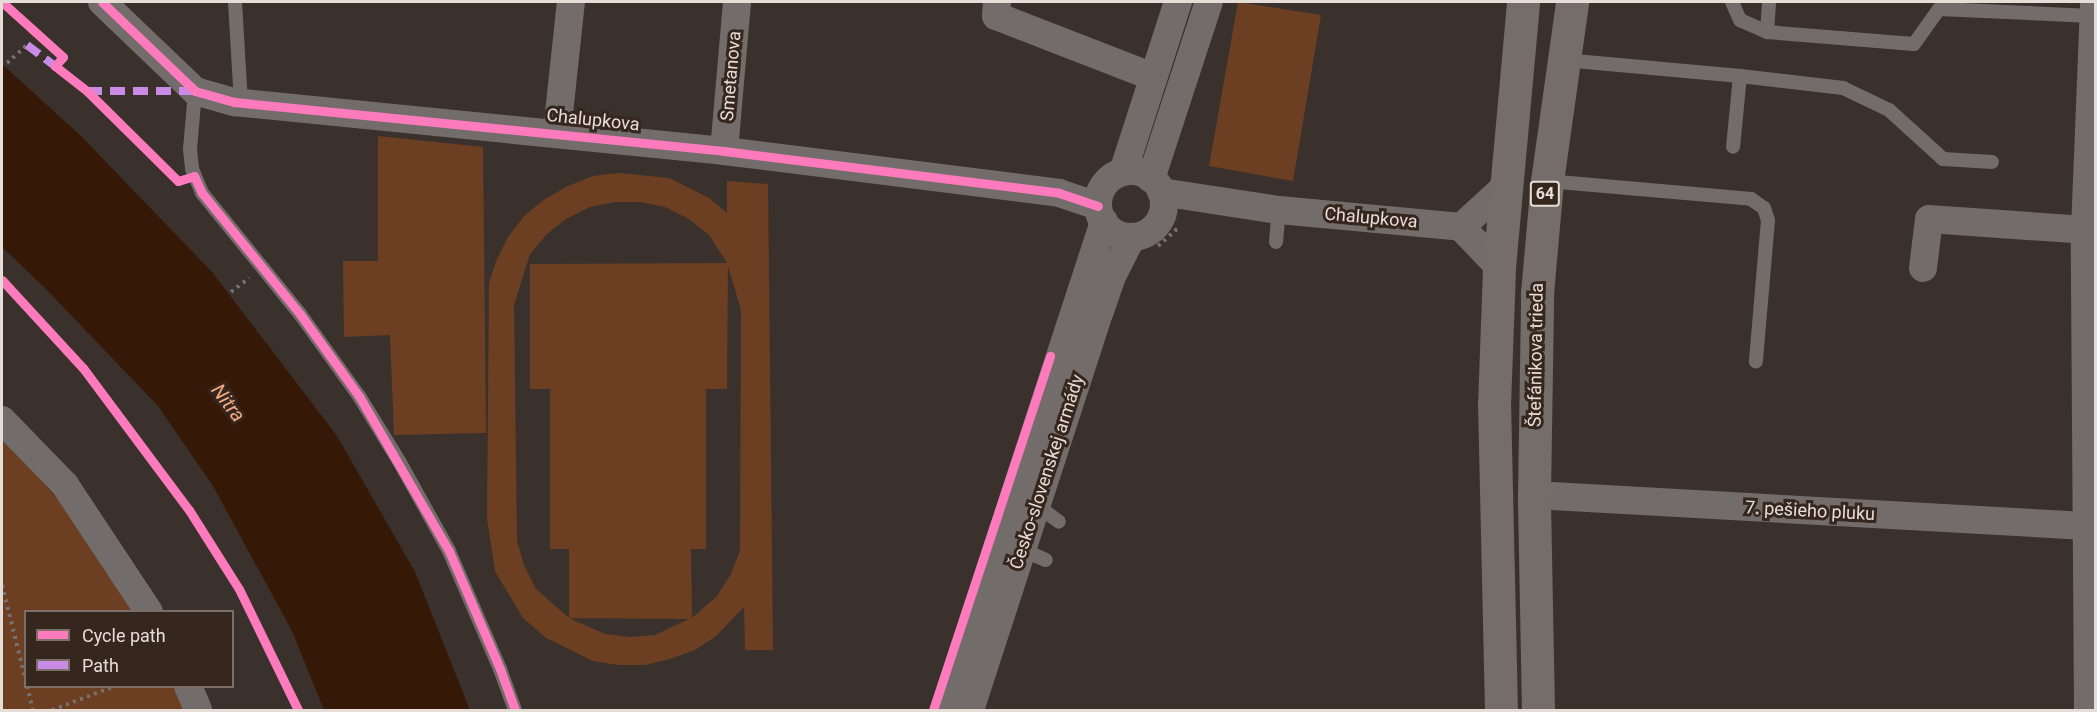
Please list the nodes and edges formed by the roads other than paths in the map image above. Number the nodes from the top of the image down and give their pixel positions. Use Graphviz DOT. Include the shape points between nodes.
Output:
graph roads {
  1 [pos="235,2"];
  2 [pos="571,2"];
  3 [pos="737,2"];
  4 [pos="997,2"];
  5 [pos="1178,2"];
  6 [pos="1209,2"];
  7 [pos="1523,2"];
  8 [pos="1572,2"];
  9 [pos="1732,2"];
  10 [pos="1769,2"];
  11 [pos="113,5"];
  12 [pos="1940,5"];
  13 [pos="2093,9"];
  14 [pos="1767,32"];
  15 [pos="1564,60"];
  16 [pos="1740,76"];
  17 [pos="1153,77"];
  18 [pos="195,91"];
  19 [pos="241,102"];
  20 [pos="557,132"];
  21 [pos="1733,147"];
  22 [pos="724,151"];
  23 [pos="1992,162"];
  24 [pos="1547,181"];
  25 [pos="1506,186"];
  26 [pos="1107,196"];
  27 [pos="1158,196"];
  28 [pos="1279,210"];
  29 [pos="1461,227"];
  30 [pos="2085,230"];
  31 [pos="1132,237"];
  32 [pos="1276,242"];
  33 [pos="1499,267"];
  34 [pos="1923,268"];
  35 [pos="1756,361"];
  36 [pos="2,420"];
  37 [pos="1494,493"];
  38 [pos="1534,495"];
  39 [pos="1010,510"];
  40 [pos="2086,526"];
  41 [pos="1034,555"];
  42 [pos="148,610"];
  43 [pos="188,688"];
  44 [pos="198,711"];
  45 [pos="515,711"];
  46 [pos="945,711"];
  47 [pos="970,711"];
  48 [pos="1501,711"];
  49 [pos="1538,711"];
  50 [pos="2088,711"];
  1 -- 19 [label="lane"];
  2 -- 20 [label="street"];
  3 -- 22 [label="street, Smetanova"];
  4 -- 17 [label="street" via="996,16"];
  5 -- 17 [label="street, Česko-slovenskej armády"];
  6 -- 27 [label="street"];
  7 -- 25 [label="main road, 64"];
  8 -- 15 [label="main road, Štefánikova trieda / 64"];
  9 -- 14 [label="lane" via="1740,20"];
  10 -- 14 [label="lane"];
  11 -- 18 [label="street"];
  12 -- 13 [label="lane"];
  12 -- 14 [label="lane" via="1914,44"];
  13 -- 30 [label="street"];
  15 -- 16 [label="lane"];
  15 -- 24 [label="main road, Štefánikova trieda / 64"];
  16 -- 21 [label="lane"];
  16 -- 23 [label="lane" via="1844,88 1888,110 1942,159"];
  17 -- 26 [label="street, Česko-slovenskej armády"];
  18 -- 19 [label="street, Chalupkova"];
  18 -- 45 [label="lane" via="190,148 192,169 202,194 300,314 394,452 449,551"];
  19 -- 20 [label="street, Chalupkova"];
  20 -- 22 [label="street, Chalupkova"];
  22 -- 26 [label="street, Chalupkova"];
  24 -- 35 [label="lane" via="1751,199 1764,208 1768,220"];
  24 -- 38 [label="main road, Štefánikova trieda / 64" via="1537,293"];
  25 -- 29 [label="street"];
  25 -- 33 [label="main road, 64"];
  26 -- 27 [label="street" via="1133,171"];
  26 -- 31 [label="street" via="1121,235"];
  26 -- 39 [label="street, Česko-slovenskej armády"];
  27 -- 28 [label="street, Chalupkova"];
  27 -- 31 [label="street" via="1149,231"];
  28 -- 29 [label="street, Chalupkova"];
  28 -- 32 [label="lane"];
  29 -- 33 [label="street"];
  30 -- 34 [label="street" via="1929,219"];
  30 -- 40 [label="street"];
  31 -- 41 [label="street, Česko-slovenskej armády" via="1112,276"];
  33 -- 37 [label="main road, 64"];
  36 -- 42 [label="street" via="64,485"];
  37 -- 38 [label="main road"];
  37 -- 48 [label="main road, 64"];
  38 -- 40 [label="street, 7. pešieho pluku"];
  38 -- 49 [label="main road, Štefánikova trieda / 64"];
  39 -- 41 [label="lane"];
  39 -- 46 [label="street, Česko-slovenskej armády"];
  40 -- 50 [label="street"];
  41 -- 47 [label="street, Česko-slovenskej armády"];
  43 -- 44 [label="street"];
}
